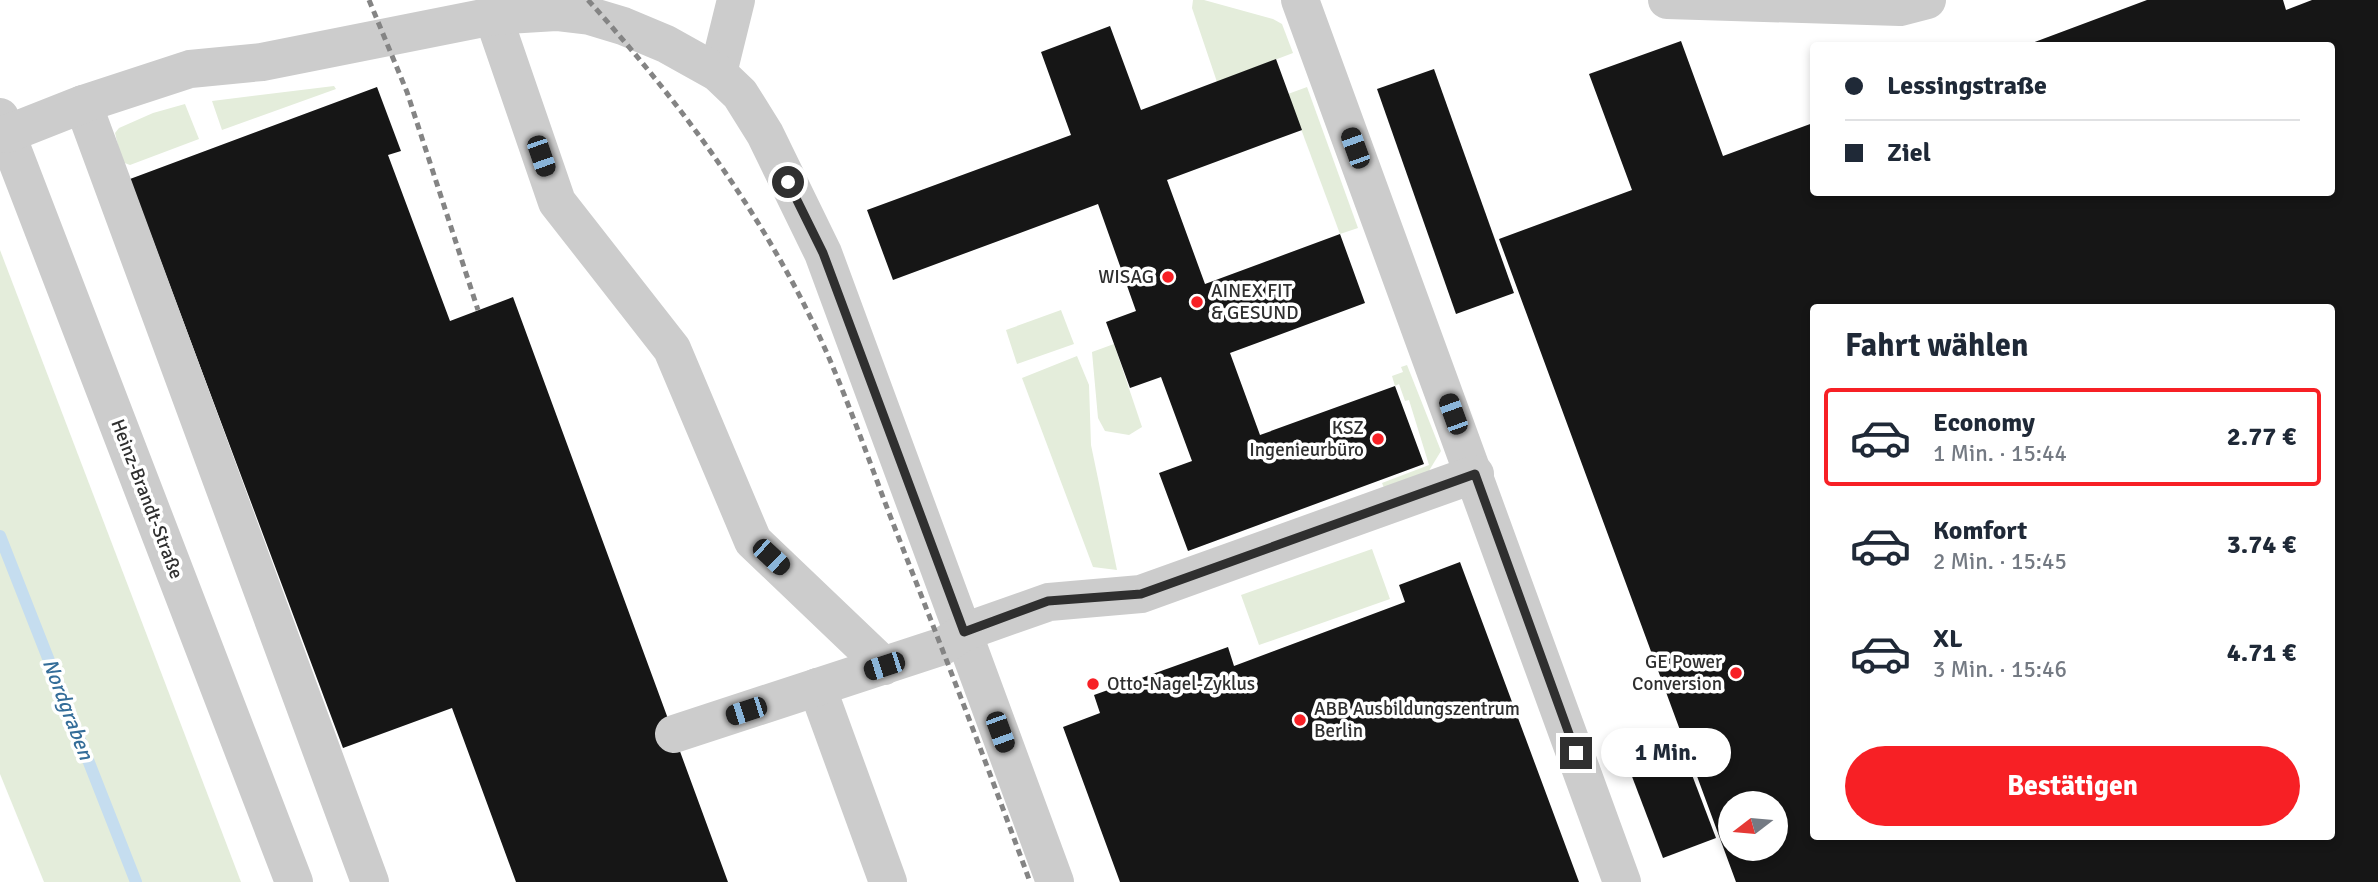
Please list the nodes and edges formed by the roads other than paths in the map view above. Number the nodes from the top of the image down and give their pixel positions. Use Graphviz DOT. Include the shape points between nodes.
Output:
graph roads {
  1 [pos="736,0"];
  2 [pos="1300,0"];
  3 [pos="1667,0"];
  4 [pos="1927,0"];
  5 [pos="493,16"];
  6 [pos="718,73"];
  7 [pos="83,104"];
  8 [pos="3,125"];
  9 [pos="1475,474"];
  10 [pos="964,632"];
  11 [pos="884,666"];
  12 [pos="817,687"];
  13 [pos="674,734"];
  14 [pos="294,882"];
  15 [pos="370,882"];
  16 [pos="888,882"];
  17 [pos="1055,882"];
  18 [pos="1622,882"];
  1 -- 6 [label="street"];
  2 -- 9 [label="street"];
  3 -- 4 [label="street" via="1900,7"];
  5 -- 6 [label="street" via="556,12 590,16 666,44"];
  5 -- 7 [label="street" via="262,62 190,69"];
  5 -- 11 [label="street" via="557,202 672,349 753,541"];
  6 -- 10 [label="street" via="740,94 765,134 823,253"];
  7 -- 8 [label="street"];
  7 -- 15 [label="street"];
  8 -- 14 [label="street, Heinz-Brandt-Straße"];
  9 -- 10 [label="street" via="1141,594 1048,601"];
  9 -- 18 [label="street"];
  10 -- 11 [label="street" via="943,646"];
  10 -- 17 [label="street"];
  11 -- 12 [label="street"];
  12 -- 13 [label="street"];
  12 -- 16 [label="street"];
}
